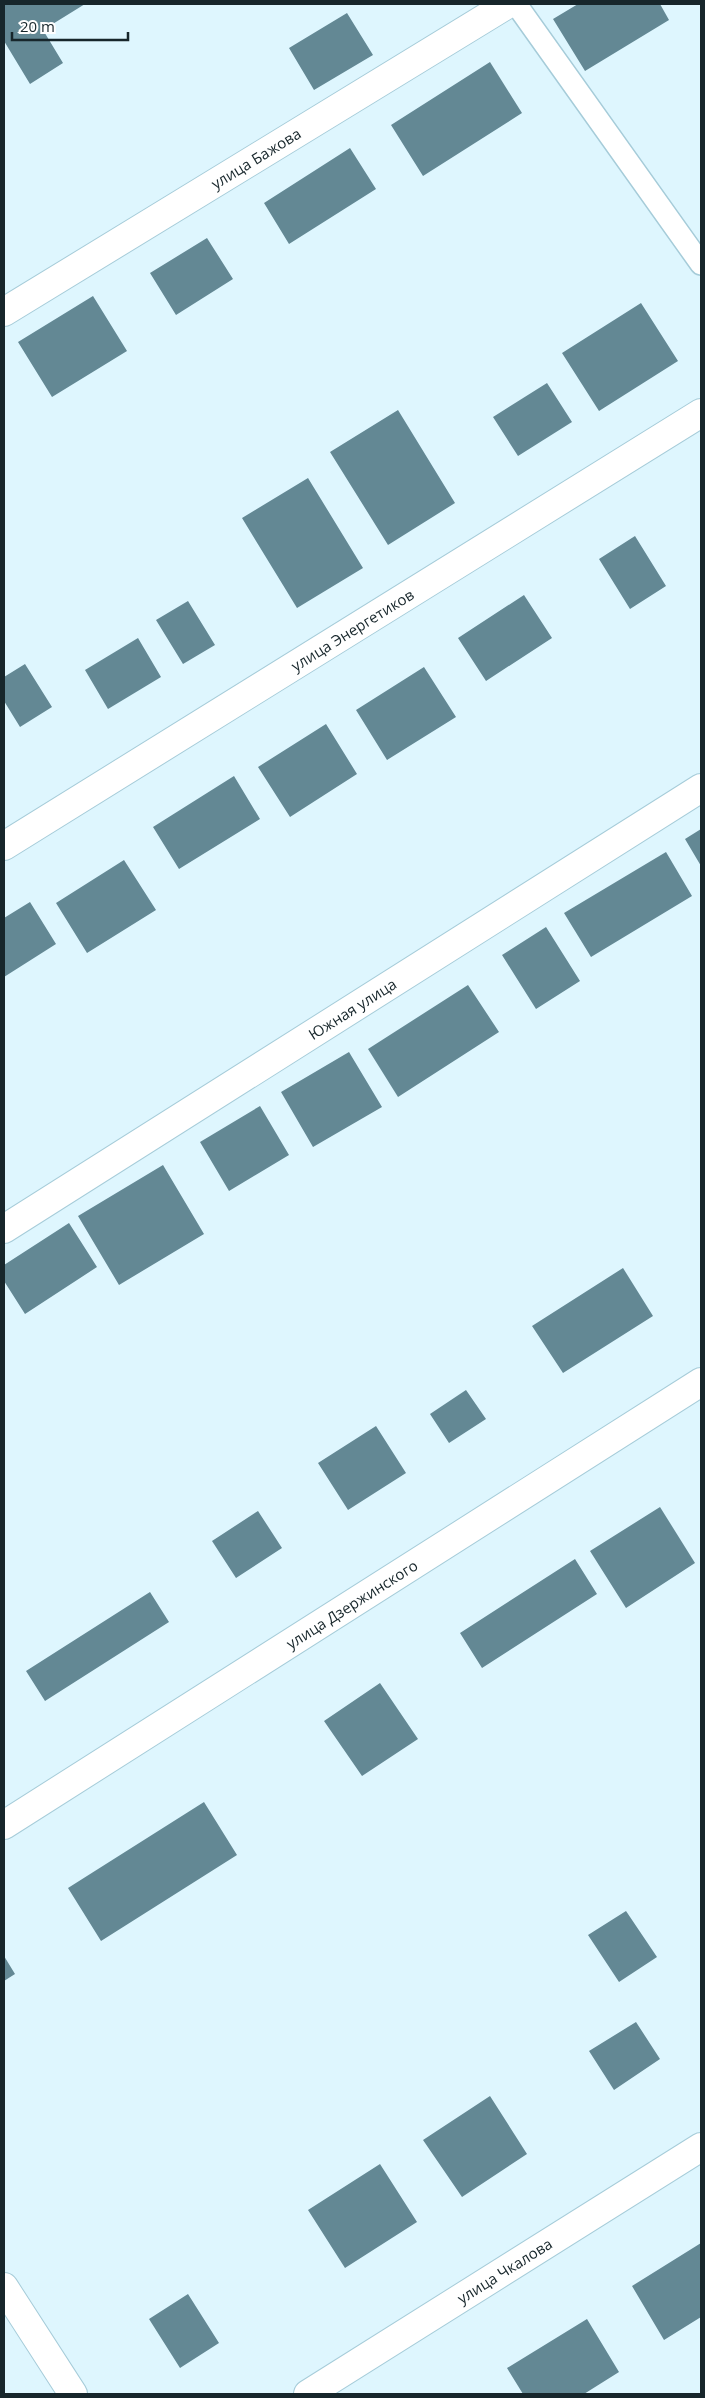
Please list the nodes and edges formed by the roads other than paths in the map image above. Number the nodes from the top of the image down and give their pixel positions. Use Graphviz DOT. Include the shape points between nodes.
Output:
graph roads {
  1 [pos="508,4"];
  2 [pos="516,4"];
  3 [pos="701,264"];
  4 [pos="4,312"];
  5 [pos="701,413"];
  6 [pos="701,788"];
  7 [pos="4,846"];
  8 [pos="4,1229"];
  9 [pos="701,1382"];
  10 [pos="4,1825"];
  11 [pos="701,2147"];
  12 [pos="4,2287"];
  13 [pos="73,2394"];
  14 [pos="308,2394"];
  1 -- 4 [label="street, улица Бажова"];
  2 -- 3 [label="lane"];
  5 -- 7 [label="street, улица Энергетиков"];
  6 -- 8 [label="street, Южная улица"];
  9 -- 10 [label="street, улица Дзержинского"];
  11 -- 14 [label="street, улица Чкалова"];
  12 -- 13 [label="street"];
}
